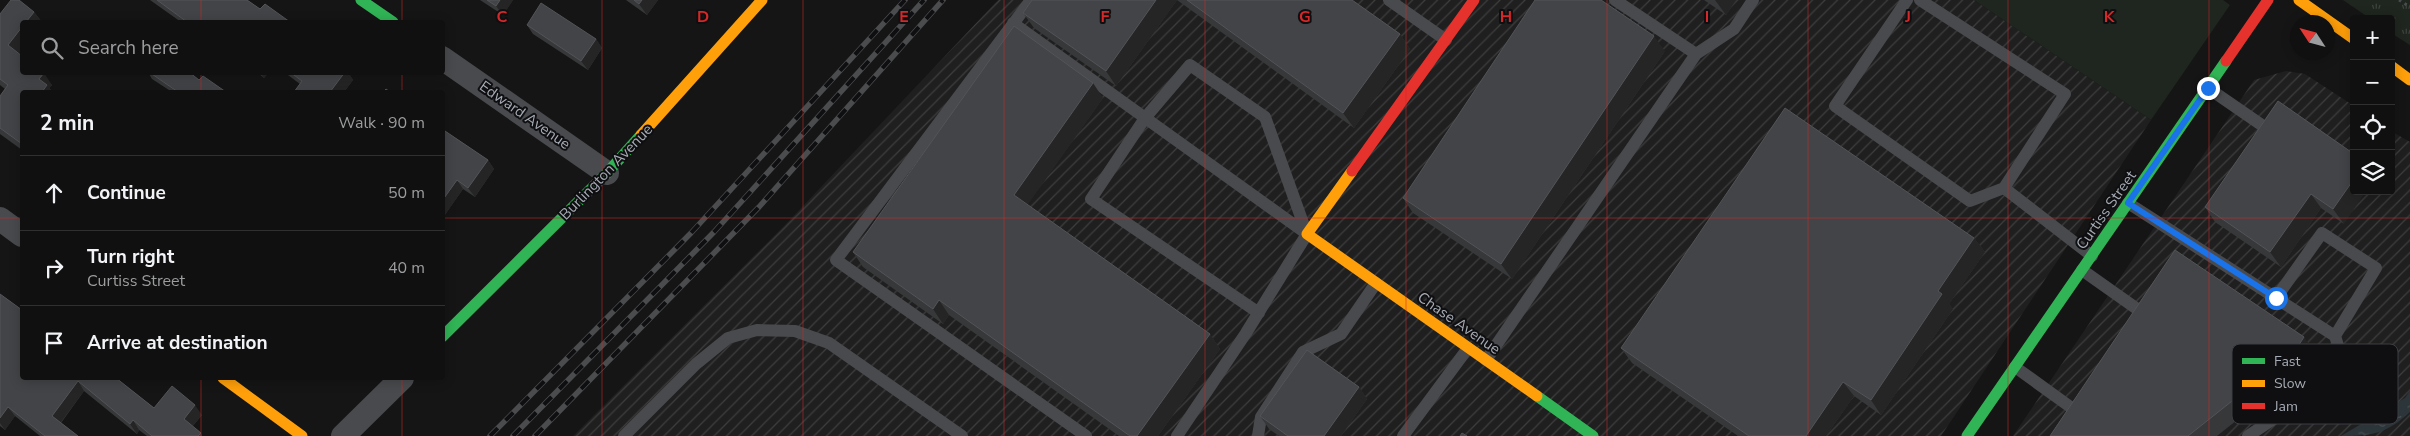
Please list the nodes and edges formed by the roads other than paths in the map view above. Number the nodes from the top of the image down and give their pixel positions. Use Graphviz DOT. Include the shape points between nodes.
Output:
graph roads {
  1 [pos="361,0"];
  2 [pos="1031,0"];
  3 [pos="1389,0"];
  4 [pos="1474,0"];
  5 [pos="1615,0"];
  6 [pos="1753,0"];
  7 [pos="1907,0"];
  8 [pos="1920,0"];
  9 [pos="2268,0"];
  10 [pos="2299,0"];
  11 [pos="754,3"];
  12 [pos="389,20"];
  13 [pos="1013,23"];
  14 [pos="2350,36"];
  15 [pos="1446,40"];
  16 [pos="1696,54"];
  17 [pos="445,60"];
  18 [pos="2395,69"];
  19 [pos="2410,80"];
  20 [pos="2208,88"];
  21 [pos="1145,118"];
  22 [pos="2266,128"];
  23 [pos="607,173"];
  24 [pos="2004,188"];
  25 [pos="2128,203"];
  26 [pos="0,219"];
  27 [pos="20,234"];
  28 [pos="1307,234"];
  29 [pos="2092,256"];
  30 [pos="2082,270"];
  31 [pos="1376,283"];
  32 [pos="2276,298"];
  33 [pos="2140,311"];
  34 [pos="1259,313"];
  35 [pos="445,334"];
  36 [pos="2334,336"];
  37 [pos="2337,344"];
  38 [pos="1468,348"];
  39 [pos="1486,360"];
  40 [pos="2015,367"];
  41 [pos="225,380"];
  42 [pos="400,380"];
  43 [pos="2076,410"];
  44 [pos="2266,424"];
  45 [pos="1971,434"];
  46 [pos="302,436"];
  47 [pos="343,436"];
  48 [pos="624,436"];
  49 [pos="962,436"];
  50 [pos="1086,436"];
  51 [pos="1177,436"];
  52 [pos="1258,436"];
  53 [pos="1403,436"];
  54 [pos="1593,436"];
  55 [pos="2248,436"];
  1 -- 12 [label="street"];
  2 -- 13 [label="lane"];
  3 -- 15 [label="lane"];
  4 -- 15 [label="street"];
  5 -- 16 [label="lane"];
  6 -- 16 [label="lane" via="1734,29"];
  7 -- 24 [label="lane" via="1835,106 1970,201"];
  8 -- 24 [label="lane" via="2065,94"];
  9 -- 20 [label="street, Curtiss Street"];
  10 -- 14 [label="street"];
  11 -- 23 [label="street, Burlington Avenue"];
  13 -- 21 [label="lane"];
  13 -- 50 [label="lane" via="836,260"];
  15 -- 28 [label="street"];
  16 -- 39 [label="lane"];
  17 -- 23 [label="street, Edward Avenue"];
  18 -- 19 [label="street"];
  20 -- 22 [label="lane"];
  20 -- 25 [label="street, Curtiss Street"];
  21 -- 28 [label="lane"];
  21 -- 28 [label="lane" via="1190,65 1265,117"];
  21 -- 34 [label="lane" via="1091,199"];
  23 -- 35 [label="street, Burlington Avenue"];
  24 -- 29 [label="lane"];
  25 -- 29 [label="street, Curtiss Street"];
  25 -- 32 [label="lane"];
  26 -- 27 [label="street"];
  28 -- 31 [label="street, Chase Avenue"];
  28 -- 34 [label="lane"];
  29 -- 30 [label="street, Curtiss Street"];
  30 -- 33 [label="lane"];
  30 -- 40 [label="street, Curtiss Street"];
  31 -- 38 [label="street, Chase Avenue"];
  31 -- 52 [label="lane" via="1341,334 1303,352 1261,417"];
  32 -- 36 [label="lane"];
  32 -- 36 [label="lane" via="2322,233 2376,268"];
  34 -- 51 [label="lane"];
  36 -- 37 [label="lane"];
  38 -- 39 [label="street, Chase Avenue"];
  38 -- 53 [label="lane"];
  39 -- 54 [label="street, Chase Avenue"];
  40 -- 43 [label="lane"];
  40 -- 45 [label="street, Curtiss Street"];
  41 -- 46 [label="street"];
  42 -- 47 [label="street"];
  44 -- 55 [label="lane"];
  48 -- 49 [label="lane" via="696,364 728,338 757,330 795,331 829,343"];
}
